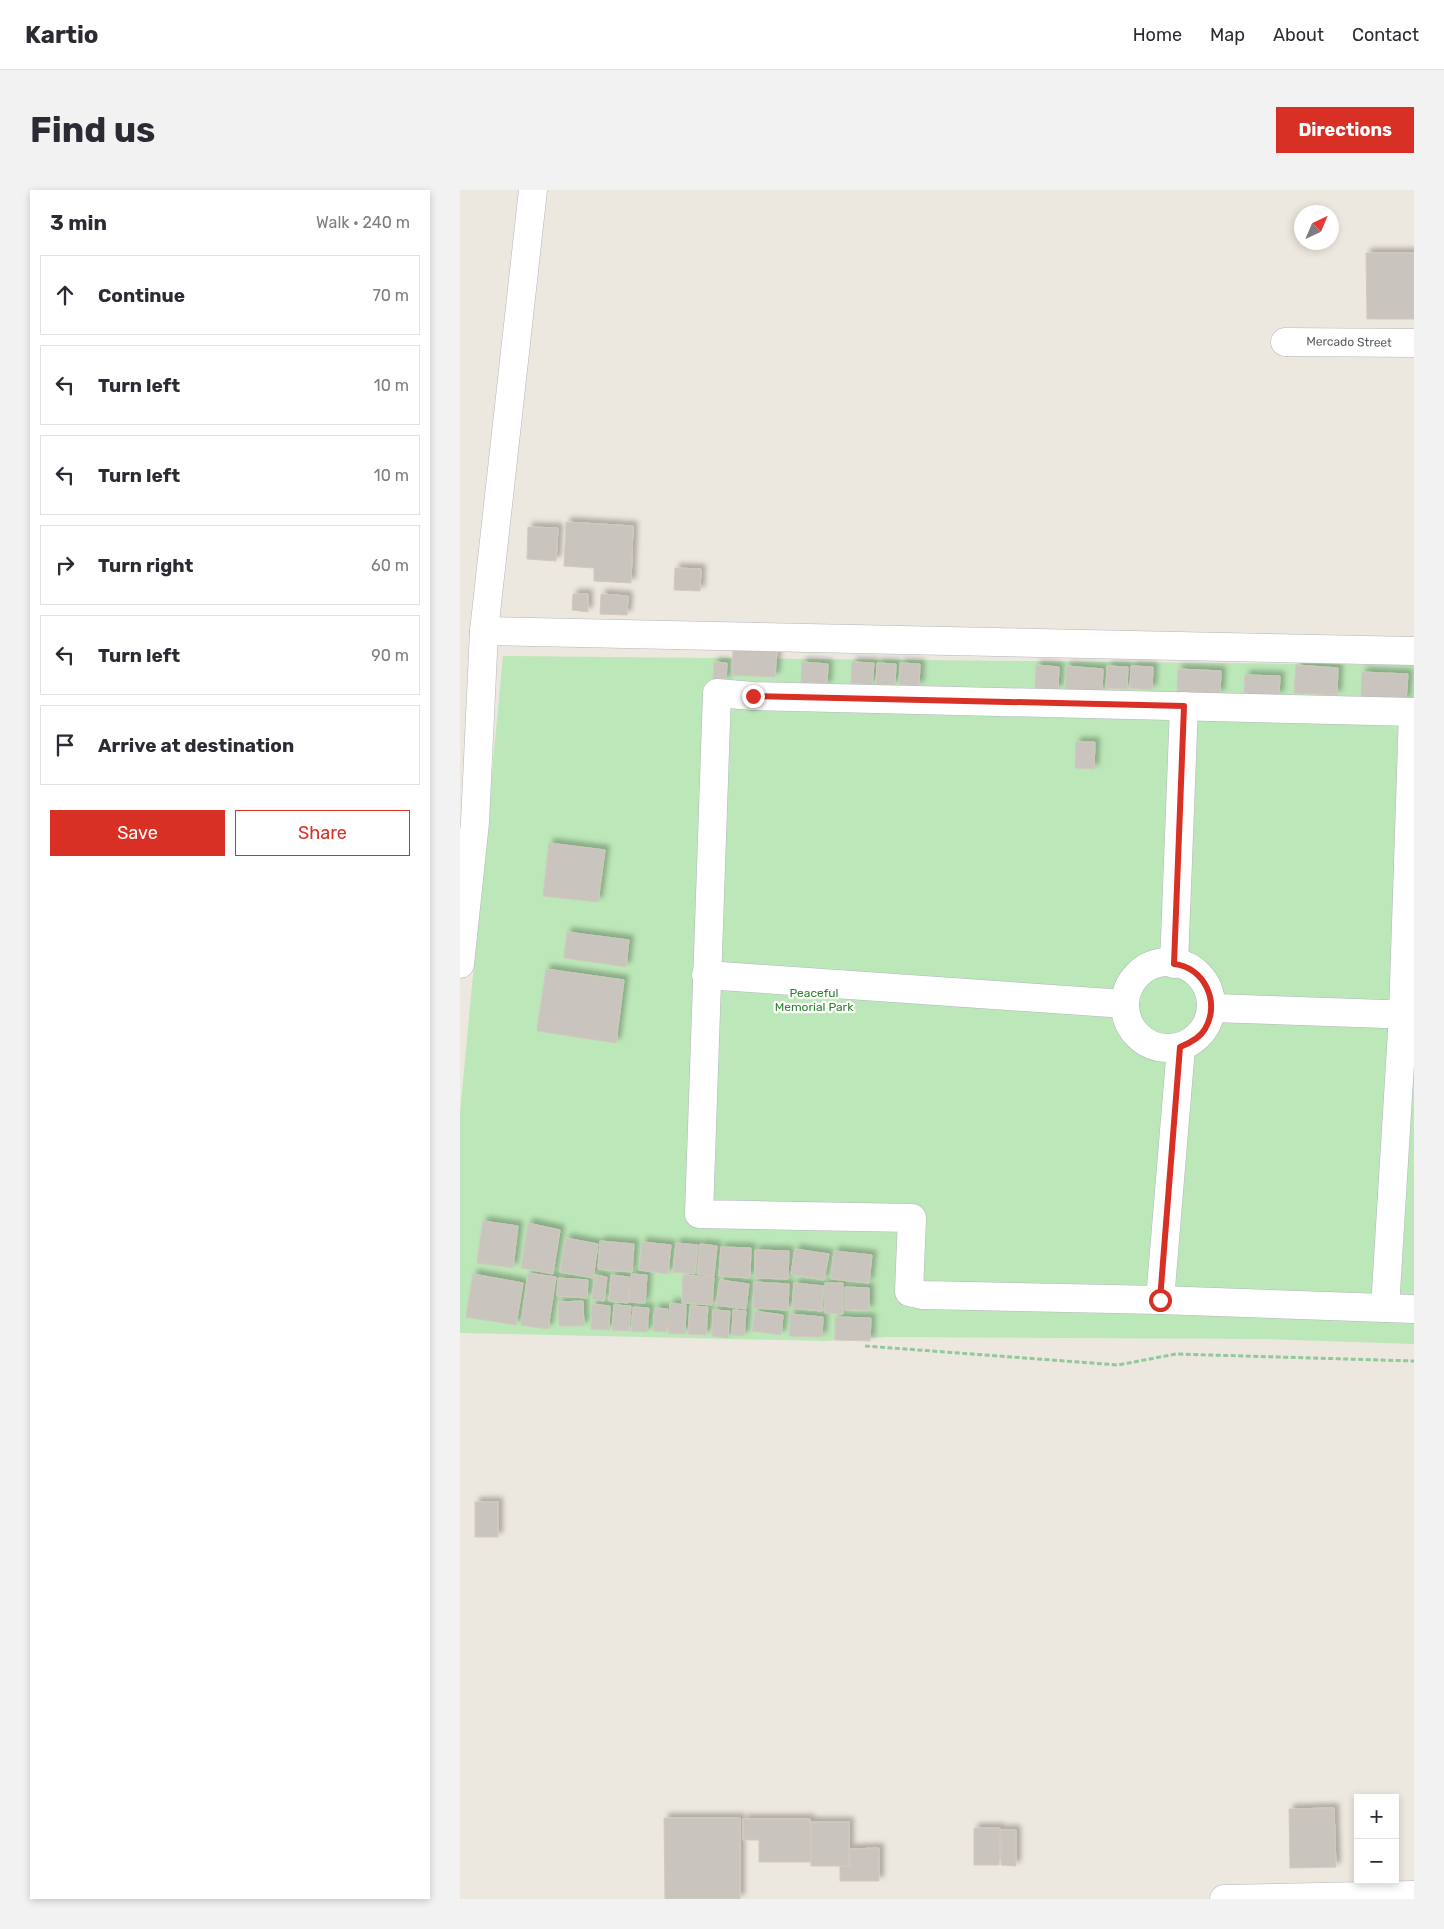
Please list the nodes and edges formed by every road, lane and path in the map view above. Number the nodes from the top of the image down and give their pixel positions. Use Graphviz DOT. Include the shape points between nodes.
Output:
graph roads {
  1 [pos="533,190"];
  2 [pos="1285,342"];
  3 [pos="1414,343"];
  4 [pos="484,630"];
  5 [pos="1414,652"];
  6 [pos="470,694"];
  7 [pos="1184,706"];
  8 [pos="1414,712"];
  9 [pos="468,823"];
  10 [pos="460,964"];
  11 [pos="1174,964"];
  12 [pos="706,975"];
  13 [pos="1125,1004"];
  14 [pos="1212,1008"];
  15 [pos="1409,1015"];
  16 [pos="1180,1047"];
  17 [pos="1160,1300"];
  18 [pos="1385,1308"];
  19 [pos="1414,1309"];
  20 [pos="865,1346"];
  21 [pos="1414,1361"];
  22 [pos="1414,1895"];
  23 [pos="1224,1899"];
  1 -- 4 [label="street"];
  2 -- 3 [label="street, Mercado Street"];
  4 -- 5 [label="street"];
  4 -- 6 [label="street"];
  6 -- 9 [label="street"];
  7 -- 8 [label="street"];
  7 -- 11 [label="street"];
  7 -- 12 [label="street" via="717,693"];
  8 -- 15 [label="street"];
  9 -- 10 [label="street"];
  11 -- 13 [label="street" via="1163,962 1140,972 1131,984"];
  11 -- 14 [label="street" via="1184,965 1198,974 1207,987"];
  12 -- 13 [label="street"];
  12 -- 17 [label="street" via="699,1214 912,1218 909,1292 923,1295"];
  13 -- 16 [label="street" via="1135,1032 1146,1042 1156,1047"];
  14 -- 15 [label="street"];
  14 -- 16 [label="street" via="1205,1028 1194,1040"];
  15 -- 18 [label="street"];
  16 -- 17 [label="street"];
  17 -- 18 [label="street"];
  18 -- 19 [label="street"];
  20 -- 21 [label="path" via="1118,1365 1176,1354"];
  22 -- 23 [label="street"];
}
